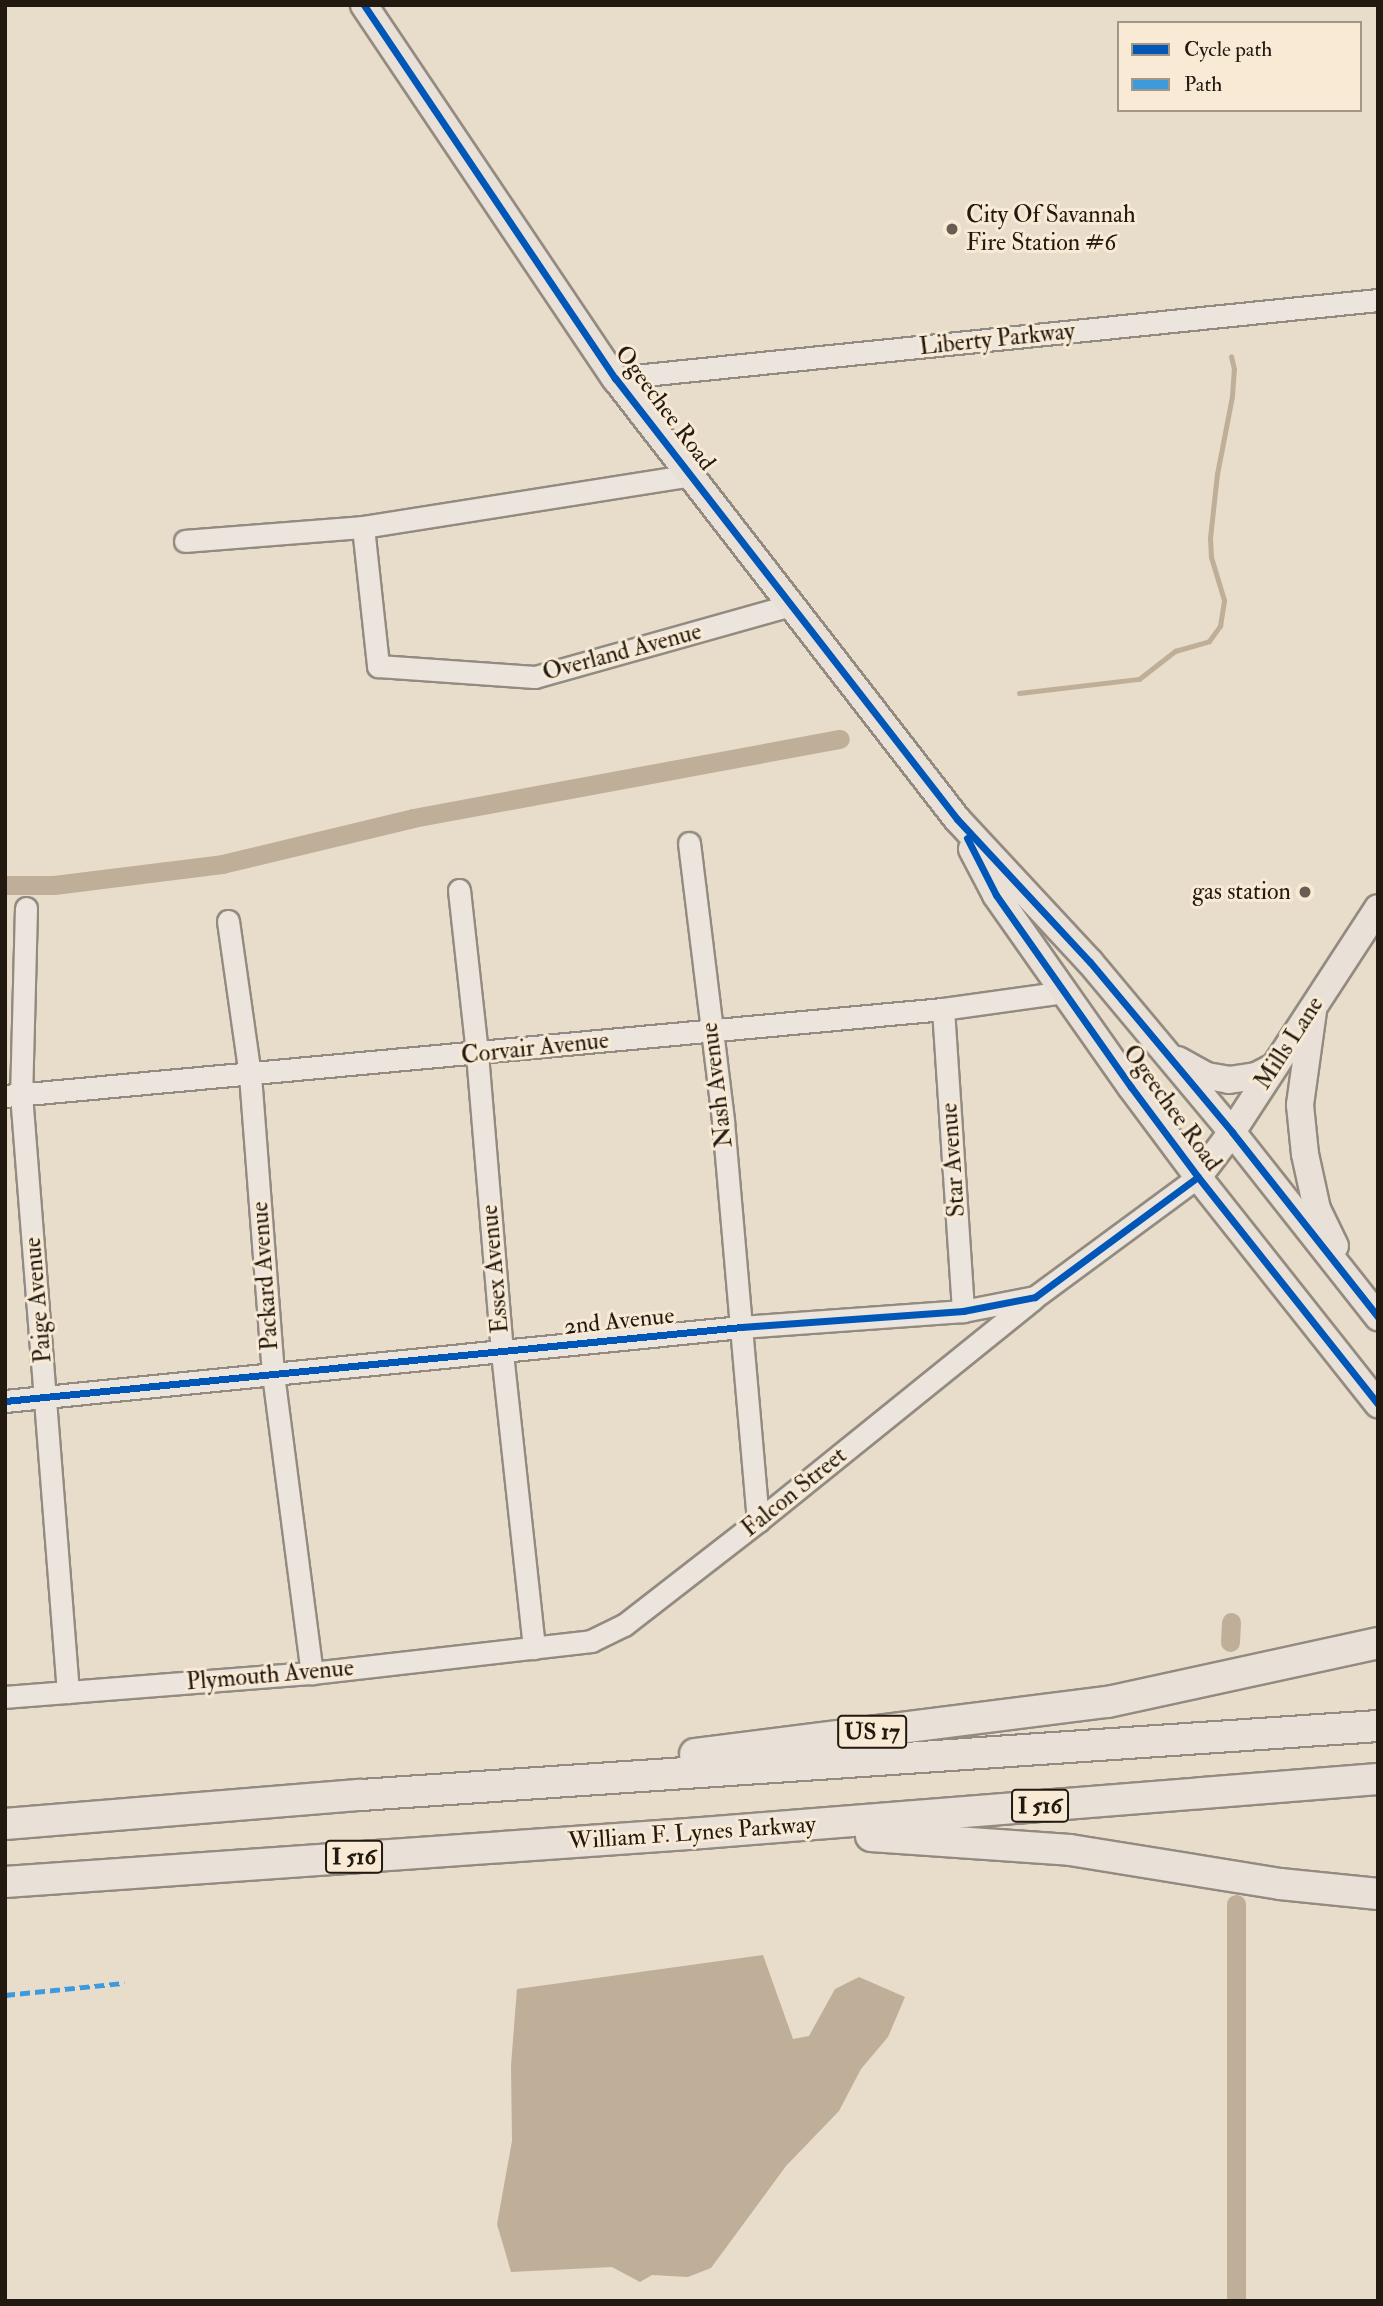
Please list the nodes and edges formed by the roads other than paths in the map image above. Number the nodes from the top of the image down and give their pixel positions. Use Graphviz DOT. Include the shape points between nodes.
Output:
graph roads {
  1 [pos="364,5"];
  2 [pos="1378,300"];
  3 [pos="615,378"];
  4 [pos="692,475"];
  5 [pos="363,527"];
  6 [pos="186,541"];
  7 [pos="792,605"];
  8 [pos="957,819"];
  9 [pos="689,843"];
  10 [pos="459,890"];
  11 [pos="26,908"];
  12 [pos="1378,908"];
  13 [pos="228,920"];
  14 [pos="1064,992"];
  15 [pos="1314,1005"];
  16 [pos="943,1009"];
  17 [pos="711,1031"];
  18 [pos="1165,1051"];
  19 [pos="477,1054"];
  20 [pos="1274,1067"];
  21 [pos="250,1075"];
  22 [pos="13,1095"];
  23 [pos="1232,1132"];
  24 [pos="1198,1177"];
  25 [pos="1355,1289"];
  26 [pos="1035,1297"];
  27 [pos="963,1311"];
  28 [pos="1378,1317"];
  29 [pos="741,1327"];
  30 [pos="502,1353"];
  31 [pos="273,1374"];
  32 [pos="47,1397"];
  33 [pos="5,1401"];
  34 [pos="1378,1404"];
  35 [pos="758,1521"];
  36 [pos="1378,1643"];
  37 [pos="534,1648"];
  38 [pos="312,1672"];
  39 [pos="68,1692"];
  40 [pos="5,1698"];
  41 [pos="1378,1726"];
  42 [pos="1378,1779"];
  43 [pos="361,1796"];
  44 [pos="5,1824"];
  45 [pos="702,1833"];
  46 [pos="5,1882"];
  47 [pos="1378,1894"];
  1 -- 3 [label="main road, Ogeechee Road"];
  2 -- 3 [label="street, Liberty Parkway"];
  3 -- 4 [label="main road, Ogeechee Road"];
  4 -- 5 [label="street"];
  4 -- 7 [label="main road, Ogeechee Road"];
  5 -- 6 [label="street"];
  5 -- 7 [label="street, Overland Avenue" via="378,666 536,677"];
  7 -- 8 [label="main road, Ogeechee Road"];
  8 -- 14 [label="main road, Ogeechee Road" via="996,895"];
  8 -- 18 [label="main road, Ogeechee Road" via="1090,962"];
  9 -- 17 [label="street, Nash Avenue"];
  10 -- 19 [label="street, Essex Avenue"];
  11 -- 22 [label="street, Paige Avenue"];
  12 -- 15 [label="main road, Mills Lane"];
  13 -- 21 [label="street, Packard Avenue"];
  14 -- 16 [label="street, Corvair Avenue"];
  14 -- 24 [label="main road, Ogeechee Road"];
  15 -- 20 [label="main road, Mills Lane"];
  15 -- 25 [label="main road" via="1300,1105 1306,1154 1317,1209"];
  16 -- 17 [label="street, Corvair Avenue"];
  16 -- 27 [label="street, Star Avenue"];
  17 -- 19 [label="street, Corvair Avenue"];
  17 -- 29 [label="street, Nash Avenue"];
  18 -- 20 [label="main road" via="1207,1076 1229,1080 1256,1076"];
  18 -- 23 [label="main road, Ogeechee Road"];
  19 -- 21 [label="street, Corvair Avenue"];
  19 -- 30 [label="street, Essex Avenue"];
  20 -- 23 [label="main road, Mills Lane"];
  21 -- 22 [label="street, Corvair Avenue"];
  21 -- 31 [label="street, Packard Avenue"];
  22 -- 32 [label="street, Paige Avenue"];
  23 -- 24 [label="main road, Mills Lane"];
  23 -- 25 [label="main road, Ogeechee Road"];
  24 -- 26 [label="street, 2nd Avenue"];
  24 -- 34 [label="main road, Ogeechee Road"];
  25 -- 28 [label="main road, Ogeechee Road"];
  26 -- 27 [label="street, 2nd Avenue"];
  26 -- 35 [label="street, Falcon Street"];
  27 -- 29 [label="street, 2nd Avenue"];
  29 -- 30 [label="street, 2nd Avenue"];
  29 -- 35 [label="street, Nash Avenue"];
  30 -- 31 [label="street, 2nd Avenue"];
  30 -- 37 [label="street, Essex Avenue"];
  31 -- 32 [label="street, 2nd Avenue"];
  31 -- 38 [label="street, Packard Avenue"];
  32 -- 33 [label="street, 2nd Avenue"];
  32 -- 39 [label="street, Paige Avenue"];
  35 -- 37 [label="street, Falcon Street" via="624,1625 591,1641"];
  36 -- 43 [label="highway, US 17" via="1108,1703"];
  37 -- 38 [label="street, Plymouth Avenue"];
  38 -- 39 [label="street, Plymouth Avenue"];
  39 -- 40 [label="street, Plymouth Avenue"];
  41 -- 43 [label="highway, I 516"];
  42 -- 45 [label="highway, William F. Lynes Parkway / I 516"];
  43 -- 44 [label="highway, I 516"];
  45 -- 46 [label="highway, William F. Lynes Parkway / I 516"];
  45 -- 47 [label="highway" via="896,1836 1070,1850 1280,1884"];
}
